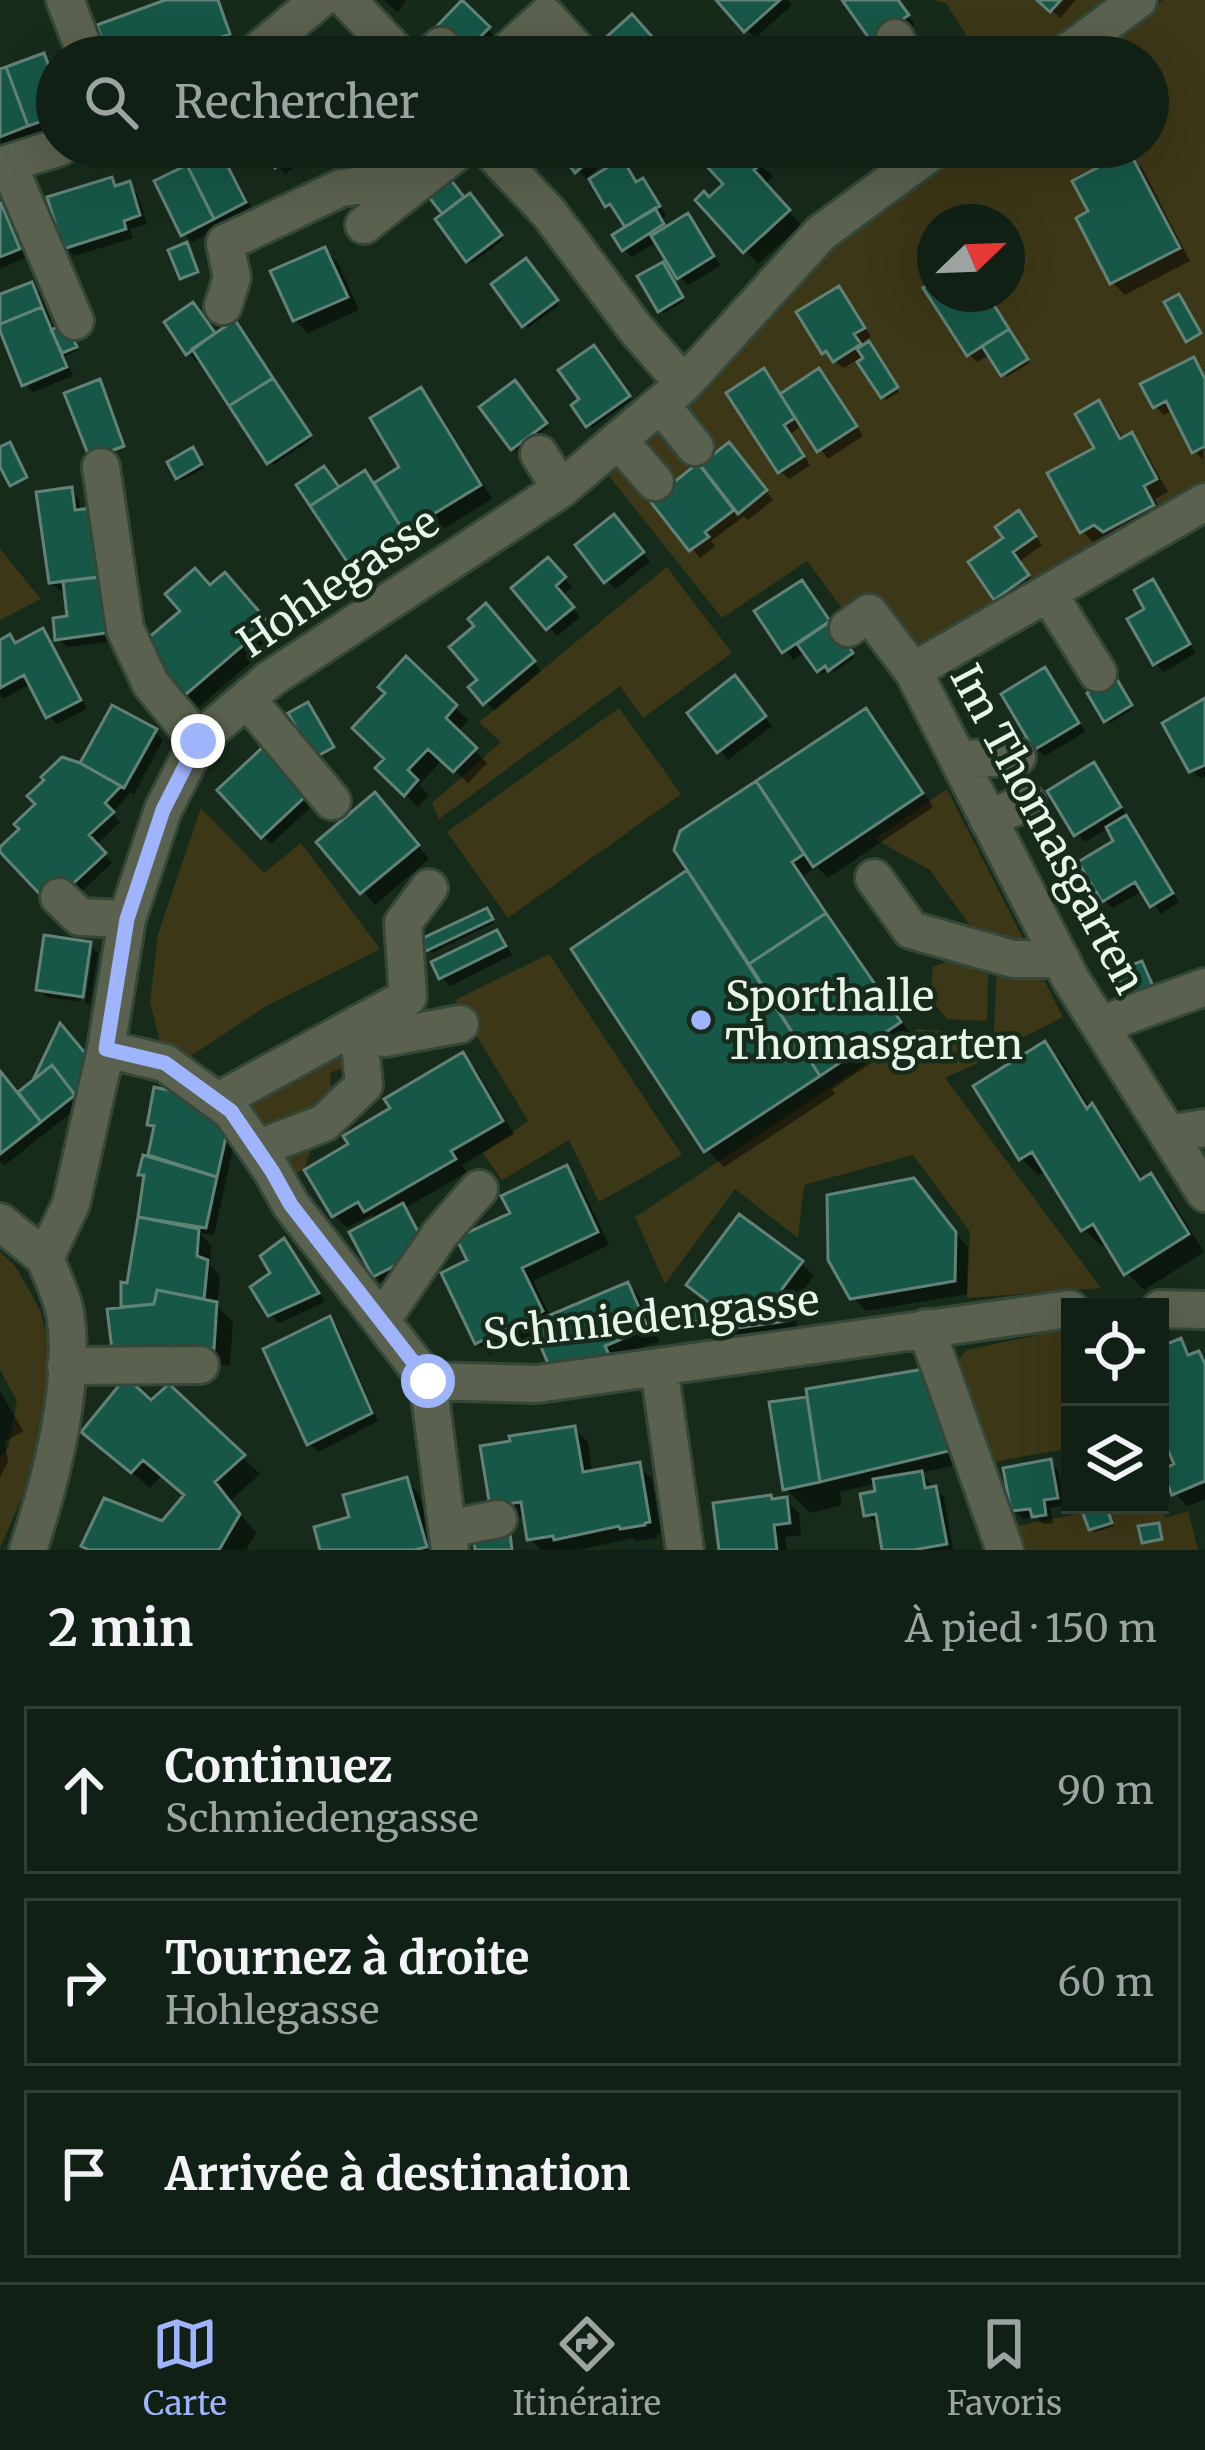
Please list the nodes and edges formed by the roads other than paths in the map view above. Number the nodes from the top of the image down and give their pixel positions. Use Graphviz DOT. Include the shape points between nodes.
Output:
graph roads {
  1 [pos="65,0"];
  2 [pos="319,0"];
  3 [pos="347,0"];
  4 [pos="1138,0"];
  5 [pos="79,36"];
  6 [pos="276,36"];
  7 [pos="381,36"];
  8 [pos="524,36"];
  9 [pos="564,36"];
  10 [pos="1089,36"];
  11 [pos="36,155"];
  12 [pos="4,165"];
  13 [pos="375,168"];
  14 [pos="403,168"];
  15 [pos="436,168"];
  16 [pos="507,168"];
  17 [pos="558,168"];
  18 [pos="909,168"];
  19 [pos="387,182"];
  20 [pos="530,193"];
  21 [pos="364,225"];
  22 [pos="223,306"];
  23 [pos="75,321"];
  24 [pos="672,395"];
  25 [pos="619,441"];
  26 [pos="695,447"];
  27 [pos="539,454"];
  28 [pos="114,475"];
  29 [pos="655,482"];
  30 [pos="561,489"];
  31 [pos="1205,502"];
  32 [pos="1048,592"];
  33 [pos="848,628"];
  34 [pos="914,671"];
  35 [pos="1097,673"];
  36 [pos="247,699"];
  37 [pos="198,741"];
  38 [pos="1017,757"];
  39 [pos="958,759"];
  40 [pos="332,801"];
  41 [pos="1027,802"];
  42 [pos="988,819"];
  43 [pos="874,878"];
  44 [pos="428,888"];
  45 [pos="59,897"];
  46 [pos="127,919"];
  47 [pos="1061,959"];
  48 [pos="1205,986"];
  49 [pos="358,1024"];
  50 [pos="460,1024"];
  51 [pos="1100,1025"];
  52 [pos="106,1049"];
  53 [pos="218,1101"];
  54 [pos="1205,1128"];
  55 [pos="1168,1134"];
  56 [pos="257,1149"];
  57 [pos="1203,1187"];
  58 [pos="478,1189"];
  59 [pos="0,1222"];
  60 [pos="45,1258"];
  61 [pos="1169,1309"];
  62 [pos="1061,1310"];
  63 [pos="1205,1310"];
  64 [pos="381,1321"];
  65 [pos="926,1328"];
  66 [pos="200,1365"];
  67 [pos="66,1366"];
  68 [pos="659,1368"];
  69 [pos="428,1381"];
  70 [pos="498,1519"];
  71 [pos="449,1539"];
  72 [pos="28,1550"];
  73 [pos="685,1550"];
  74 [pos="1004,1550"];
  1 -- 5 [label="street"];
  2 -- 6 [label="street"];
  3 -- 7 [label="street"];
  4 -- 10 [label="street"];
  8 -- 9 [label="street" via="546,16"];
  11 -- 12 [label="street"];
  12 -- 23 [label="street"];
  13 -- 19 [label="street"];
  14 -- 19 [label="street"];
  15 -- 21 [label="street"];
  16 -- 20 [label="street"];
  17 -- 20 [label="street"];
  18 -- 24 [label="street, Hohlegasse" via="777,259"];
  19 -- 22 [label="street" via="341,188 225,243 232,278"];
  20 -- 24 [label="street" via="635,328"];
  24 -- 25 [label="street, Hohlegasse"];
  24 -- 26 [label="street"];
  25 -- 29 [label="street"];
  25 -- 30 [label="street, Hohlegasse"];
  27 -- 30 [label="street"];
  28 -- 37 [label="street" via="125,628 151,684"];
  30 -- 36 [label="street, Hohlegasse" via="452,541"];
  31 -- 32 [label="street, Im Thomasgarten"];
  32 -- 34 [label="street, Im Thomasgarten"];
  32 -- 35 [label="street"];
  33 -- 34 [label="street" via="869,613"];
  34 -- 39 [label="street, Im Thomasgarten"];
  36 -- 37 [label="street, Hohlegasse"];
  36 -- 40 [label="street"];
  37 -- 46 [label="street, Hohlegasse" via="163,810"];
  38 -- 39 [label="street"];
  39 -- 42 [label="street, Im Thomasgarten"];
  41 -- 42 [label="street"];
  42 -- 47 [label="street, Im Thomasgarten"];
  43 -- 47 [label="street" via="911,929 1013,959"];
  44 -- 49 [label="street" via="403,923 408,997"];
  45 -- 46 [label="street" via="80,916"];
  46 -- 52 [label="street, Hohlegasse"];
  47 -- 51 [label="street, Im Thomasgarten"];
  48 -- 51 [label="street"];
  49 -- 50 [label="street" via="385,1038"];
  49 -- 53 [label="street"];
  49 -- 56 [label="street" via="364,1084 324,1123"];
  51 -- 55 [label="street, Im Thomasgarten"];
  52 -- 53 [label="street, Schmiedengasse" via="165,1063"];
  52 -- 60 [label="street, Hohlegasse" via="71,1204"];
  53 -- 56 [label="street, Schmiedengasse"];
  54 -- 55 [label="street"];
  55 -- 57 [label="street, Im Thomasgarten"];
  56 -- 64 [label="street, Schmiedengasse"];
  58 -- 64 [label="street"];
  59 -- 60 [label="street"];
  60 -- 67 [label="street" via="66,1317"];
  61 -- 63 [label="street"];
  62 -- 65 [label="street, Schmiedengasse"];
  64 -- 69 [label="street, Schmiedengasse"];
  65 -- 68 [label="street, Schmiedengasse"];
  65 -- 74 [label="street"];
  66 -- 67 [label="street"];
  67 -- 72 [label="street" via="67,1395"];
  68 -- 69 [label="street, Schmiedengasse" via="537,1384"];
  68 -- 73 [label="street"];
  69 -- 71 [label="street"];
  70 -- 71 [label="street"];
}
